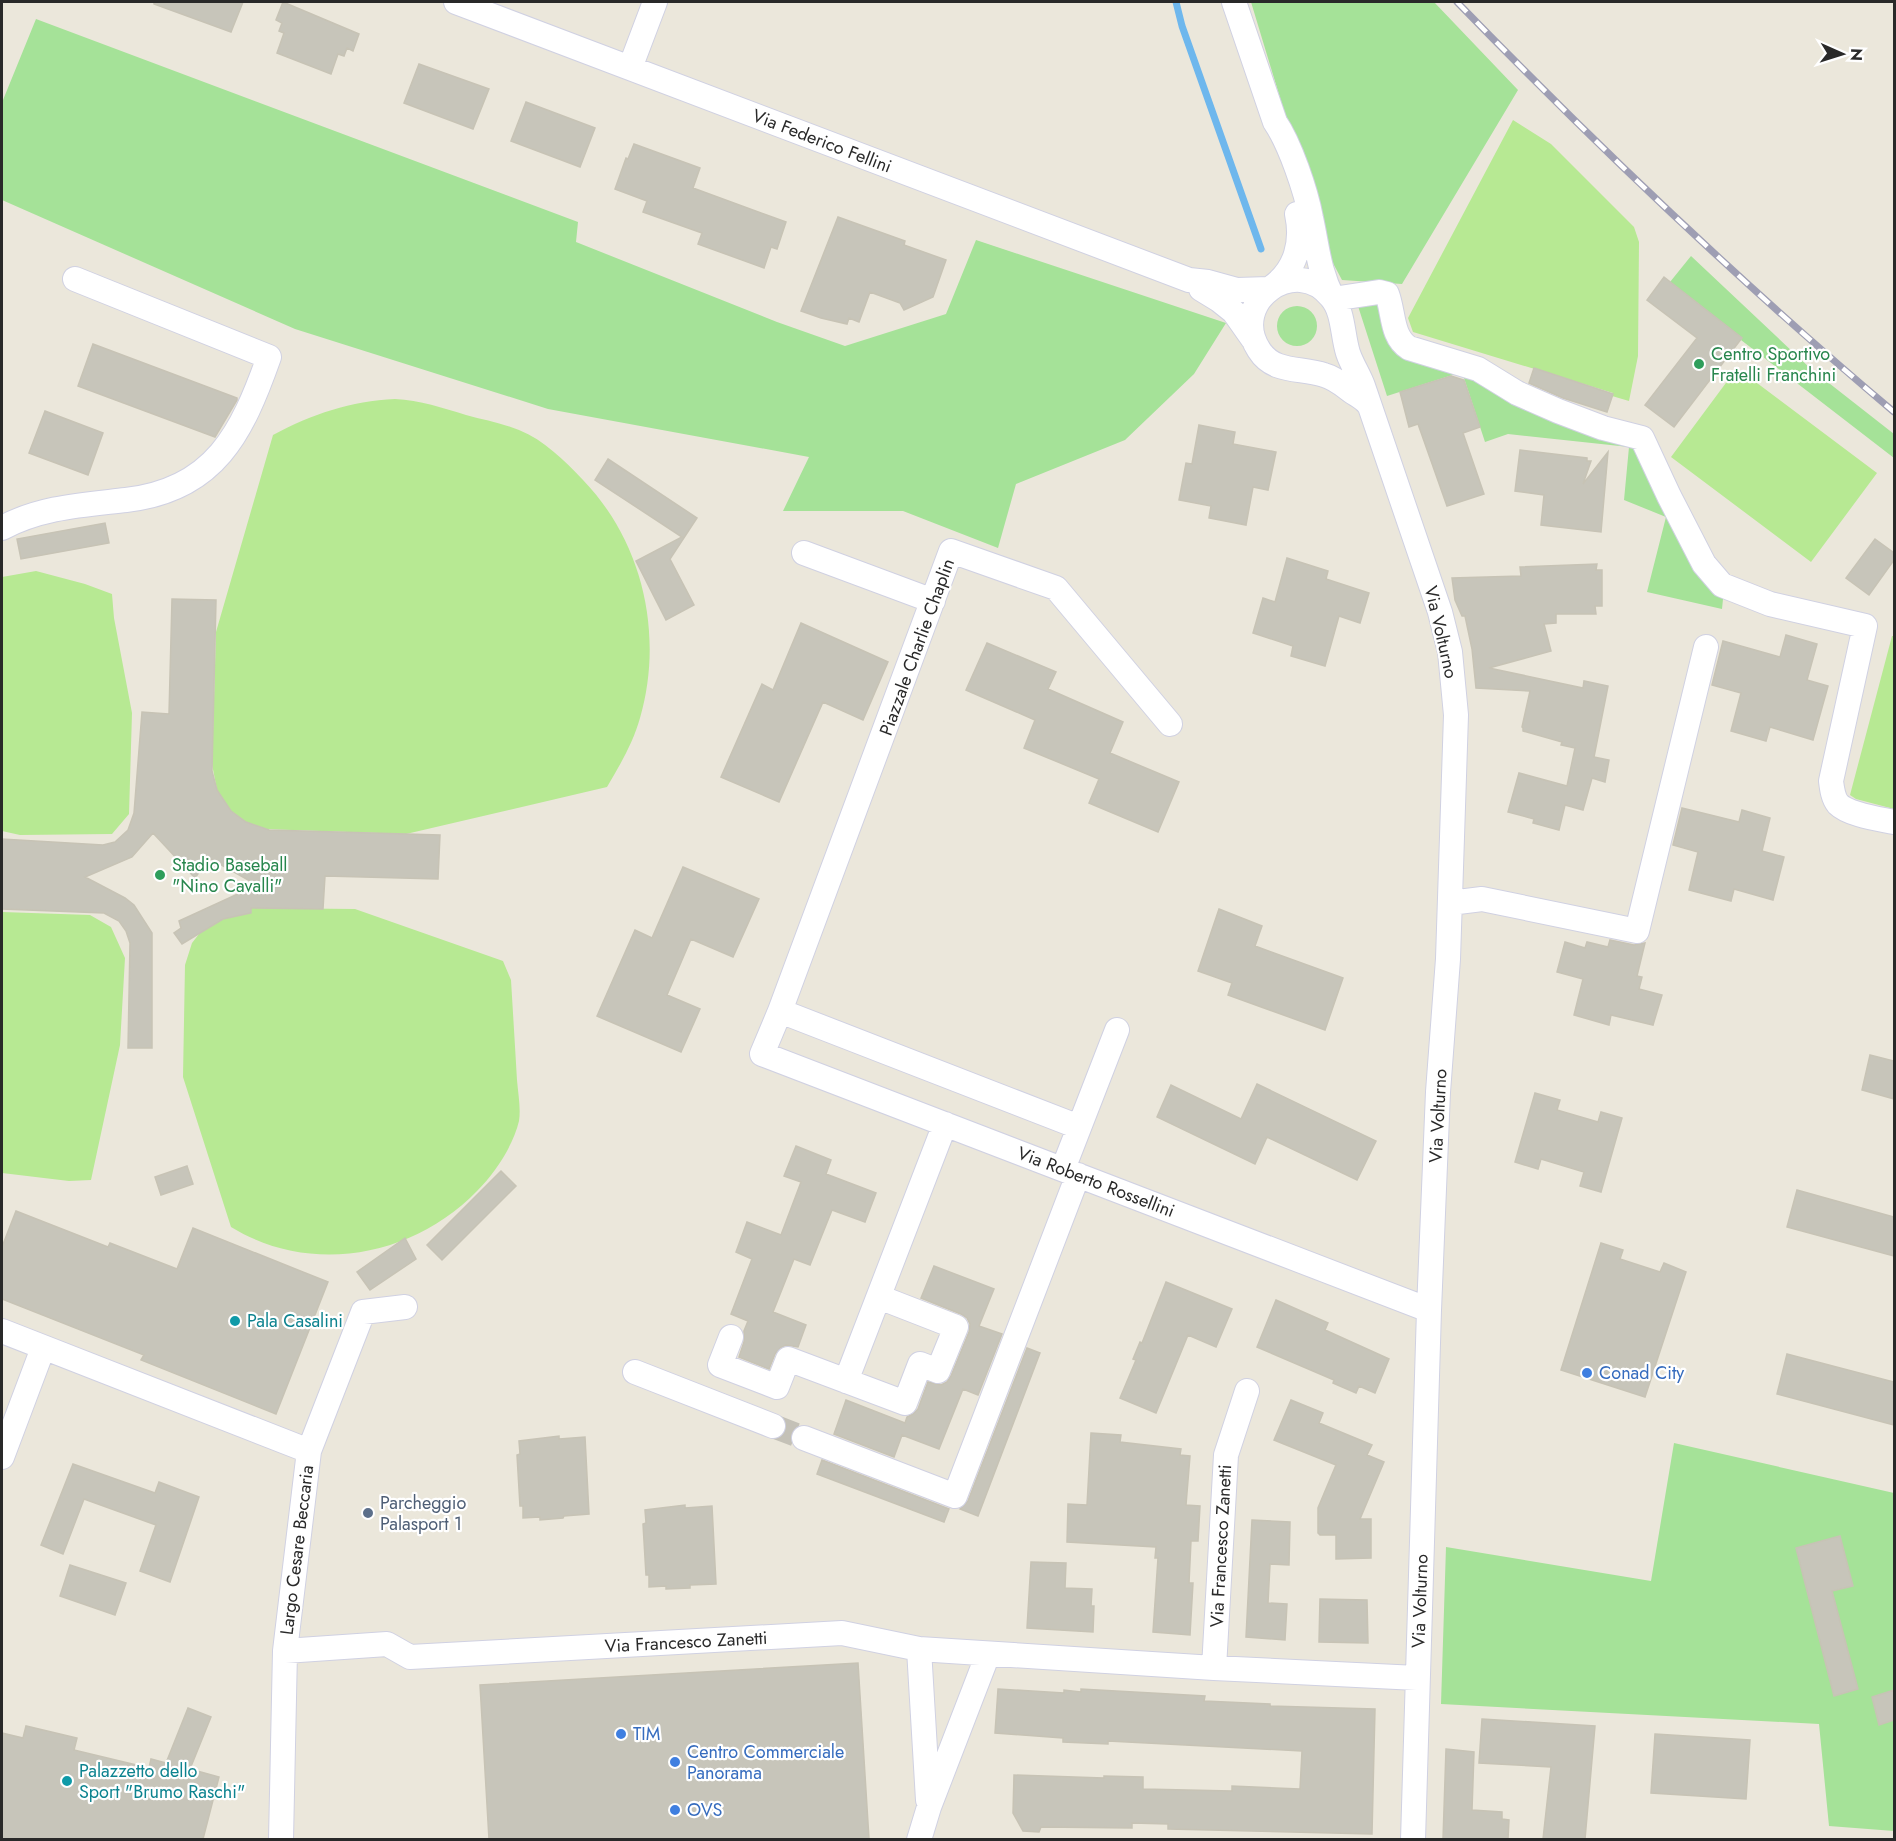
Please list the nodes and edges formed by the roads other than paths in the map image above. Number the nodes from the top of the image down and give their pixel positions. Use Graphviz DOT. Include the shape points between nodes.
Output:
graph roads {
  1 [pos="456,2"];
  2 [pos="655,2"];
  3 [pos="1234,2"];
  4 [pos="630,68"];
  5 [pos="1274,119"];
  6 [pos="75,279"];
  7 [pos="1189,280"];
  8 [pos="1270,288"];
  9 [pos="1337,309"];
  10 [pos="1253,339"];
  11 [pos="1301,370"];
  12 [pos="1369,405"];
  13 [pos="2,528"];
  14 [pos="804,553"];
  15 [pos="933,601"];
  16 [pos="1706,647"];
  17 [pos="1170,724"];
  18 [pos="1894,822"];
  19 [pos="1450,903"];
  20 [pos="780,1011"];
  21 [pos="1117,1030"];
  22 [pos="762,1054"];
  23 [pos="945,1124"];
  24 [pos="1079,1127"];
  25 [pos="1070,1172"];
  26 [pos="879,1297"];
  27 [pos="405,1306"];
  28 [pos="1429,1310"];
  29 [pos="2,1332"];
  30 [pos="731,1337"];
  31 [pos="43,1348"];
  32 [pos="635,1372"];
  33 [pos="846,1381"];
  34 [pos="1247,1390"];
  35 [pos="773,1426"];
  36 [pos="804,1438"];
  37 [pos="309,1451"];
  38 [pos="2,1457"];
  39 [pos="919,1649"];
  40 [pos="285,1652"];
  41 [pos="987,1654"];
  42 [pos="1214,1668"];
  43 [pos="1417,1678"];
  44 [pos="928,1807"];
  45 [pos="281,1839"];
  46 [pos="919,1839"];
  47 [pos="1413,1839"];
  1 -- 4 [label="street, Via Federico Fellini"];
  2 -- 4 [label="street"];
  3 -- 5 [label="street, Via Volturno"];
  4 -- 7 [label="street, Via Federico Fellini"];
  5 -- 8 [label="street, Via Volturno" via="1275,139 1300,234 1291,265"];
  5 -- 9 [label="street, Via Volturno" via="1285,135 1308,206 1317,258"];
  6 -- 13 [label="street" via="269,357 248,414 229,443 215,461 186,483 146,497 46,511"];
  7 -- 8 [label="street, Via Federico Fellini" via="1237,290"];
  7 -- 10 [label="street, Via Federico Fellini" via="1234,312"];
  8 -- 9 [label="street" via="1300,280 1319,286"];
  8 -- 10 [label="street, Via Volturno" via="1254,310"];
  9 -- 11 [label="street" via="1339,339 1329,357"];
  9 -- 12 [label="street, Via Volturno" via="1350,361"];
  9 -- 18 [label="street" via="1379,292 1387,294 1397,337 1409,348 1478,369 1517,393 1558,411 1642,438 1704,564 1722,585 1770,604 1865,626 1831,781 1833,795 1838,805 1847,810"];
  10 -- 11 [label="street" via="1271,363"];
  11 -- 12 [label="street" via="1332,378"];
  12 -- 19 [label="street, Via Volturno" via="1450,652 1456,732"];
  14 -- 15 [label="street"];
  15 -- 17 [label="street, Piazzale Charlie Chaplin" via="951,551 1056,588"];
  15 -- 20 [label="street, Piazzale Charlie Chaplin"];
  16 -- 19 [label="street" via="1637,931 1482,899"];
  19 -- 28 [label="street, Via Volturno"];
  20 -- 22 [label="street, Piazzale Charlie Chaplin"];
  20 -- 24 [label="street"];
  21 -- 24 [label="street"];
  22 -- 23 [label="street, Via Roberto Rossellini"];
  23 -- 25 [label="street, Via Roberto Rossellini"];
  23 -- 26 [label="street"];
  24 -- 25 [label="street"];
  25 -- 28 [label="street, Via Roberto Rossellini"];
  25 -- 36 [label="street" via="955,1496"];
  26 -- 33 [label="street"];
  26 -- 33 [label="street" via="956,1327 938,1371 920,1364 905,1403"];
  27 -- 37 [label="street, Largo Cesare Beccaria" via="363,1312"];
  28 -- 43 [label="street, Via Volturno"];
  29 -- 31 [label="street"];
  30 -- 33 [label="street" via="720,1365 777,1387 788,1359"];
  31 -- 37 [label="street"];
  31 -- 38 [label="street"];
  32 -- 35 [label="street"];
  34 -- 42 [label="street, Via Francesco Zanetti" via="1226,1455"];
  37 -- 40 [label="street, Largo Cesare Beccaria"];
  39 -- 40 [label="street, Via Francesco Zanetti" via="842,1633 410,1658 387,1644"];
  39 -- 41 [label="street, Via Francesco Zanetti"];
  39 -- 44 [label="street"];
  40 -- 45 [label="street, Largo Cesare Beccaria"];
  41 -- 42 [label="street, Via Francesco Zanetti"];
  41 -- 44 [label="street"];
  42 -- 43 [label="street, Via Francesco Zanetti"];
  43 -- 47 [label="street, Via Volturno"];
  44 -- 46 [label="street"];
}
